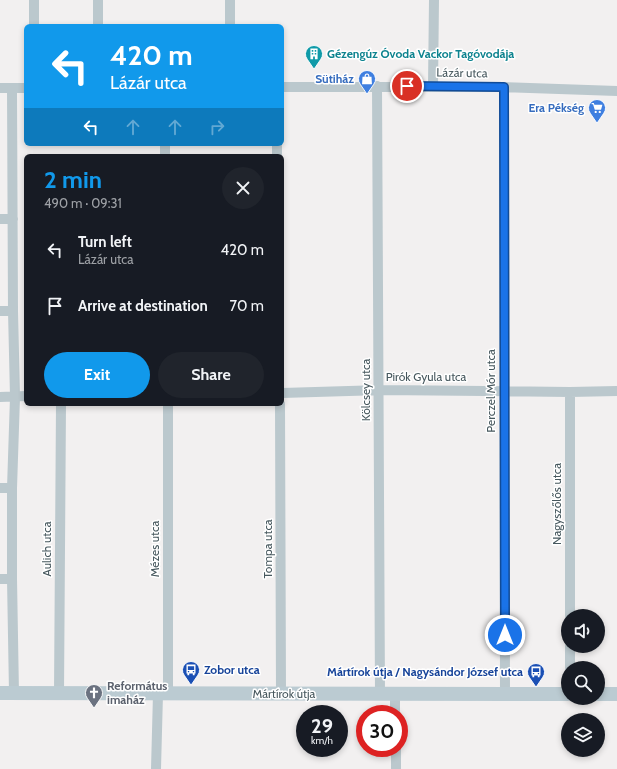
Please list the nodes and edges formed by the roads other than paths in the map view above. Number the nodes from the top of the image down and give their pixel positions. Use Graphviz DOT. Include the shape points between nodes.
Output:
graph roads {
  1 [pos="34,0"];
  2 [pos="98,0"];
  3 [pos="230,0"];
  4 [pos="434,0"];
  5 [pos="34,24"];
  6 [pos="98,24"];
  7 [pos="230,24"];
  8 [pos="377,86"];
  9 [pos="433,86"];
  10 [pos="284,87"];
  11 [pos="504,87"];
  12 [pos="0,88"];
  13 [pos="12,88"];
  14 [pos="24,88"];
  15 [pos="617,91"];
  16 [pos="0,219"];
  17 [pos="13,219"];
  18 [pos="0,311"];
  19 [pos="13,312"];
  20 [pos="379,390"];
  21 [pos="504,391"];
  22 [pos="617,391"];
  23 [pos="570,392"];
  24 [pos="284,393"];
  25 [pos="0,396"];
  26 [pos="24,396"];
  27 [pos="15,397"];
  28 [pos="61,406"];
  29 [pos="168,406"];
  30 [pos="280,406"];
  31 [pos="0,488"];
  32 [pos="12,488"];
  33 [pos="0,579"];
  34 [pos="12,579"];
  35 [pos="570,609"];
  36 [pos="0,693"];
  37 [pos="14,693"];
  38 [pos="59,693"];
  39 [pos="163,694"];
  40 [pos="281,694"];
  41 [pos="380,694"];
  42 [pos="505,694"];
  43 [pos="561,694"];
  44 [pos="605,694"];
  45 [pos="617,694"];
  46 [pos="395,695"];
  47 [pos="395,705"];
  48 [pos="396,757"];
  49 [pos="156,769"];
  50 [pos="396,769"];
  1 -- 5 [label="street"];
  2 -- 6 [label="street"];
  3 -- 7 [label="street"];
  4 -- 9 [label="street"];
  8 -- 9 [label="street, Lázár utca"];
  8 -- 10 [label="street, Lázár utca"];
  8 -- 20 [label="street, Kölcsey utca"];
  9 -- 11 [label="street, Lázár utca"];
  11 -- 15 [label="street, Lázár utca"];
  11 -- 21 [label="street, Perczel Mór utca"];
  12 -- 13 [label="street"];
  13 -- 14 [label="street"];
  13 -- 17 [label="street"];
  16 -- 17 [label="street"];
  17 -- 19 [label="street"];
  18 -- 19 [label="street"];
  19 -- 27 [label="street"];
  20 -- 21 [label="street, Pirók Gyula utca"];
  20 -- 24 [label="street, Pirók Gyula utca"];
  20 -- 41 [label="street, Kölcsey utca"];
  21 -- 23 [label="street, Pirók Gyula utca"];
  21 -- 42 [label="street, Perczel Mór utca"];
  22 -- 23 [label="street, Pirók Gyula utca"];
  23 -- 35 [label="street, Nagyszőlős utca"];
  25 -- 27 [label="street"];
  26 -- 27 [label="street"];
  27 -- 32 [label="street"];
  28 -- 38 [label="street, Aulich utca"];
  29 -- 39 [label="street, Mézes utca"];
  30 -- 40 [label="street, Tompa utca"];
  31 -- 32 [label="street"];
  32 -- 34 [label="street"];
  33 -- 34 [label="street"];
  34 -- 37 [label="street"];
  36 -- 37 [label="street, Mártírok útja"];
  37 -- 38 [label="street, Mártírok útja"];
  38 -- 39 [label="street, Mártírok útja"];
  39 -- 40 [label="street, Mártírok útja"];
  39 -- 49 [label="street"];
  40 -- 41 [label="street, Mártírok útja"];
  41 -- 46 [label="street, Mártírok útja"];
  42 -- 43 [label="street, Mártírok útja"];
  42 -- 46 [label="street, Mártírok útja"];
  44 -- 45 [label="street"];
  46 -- 47 [label="street"];
  48 -- 50 [label="street"];
}
